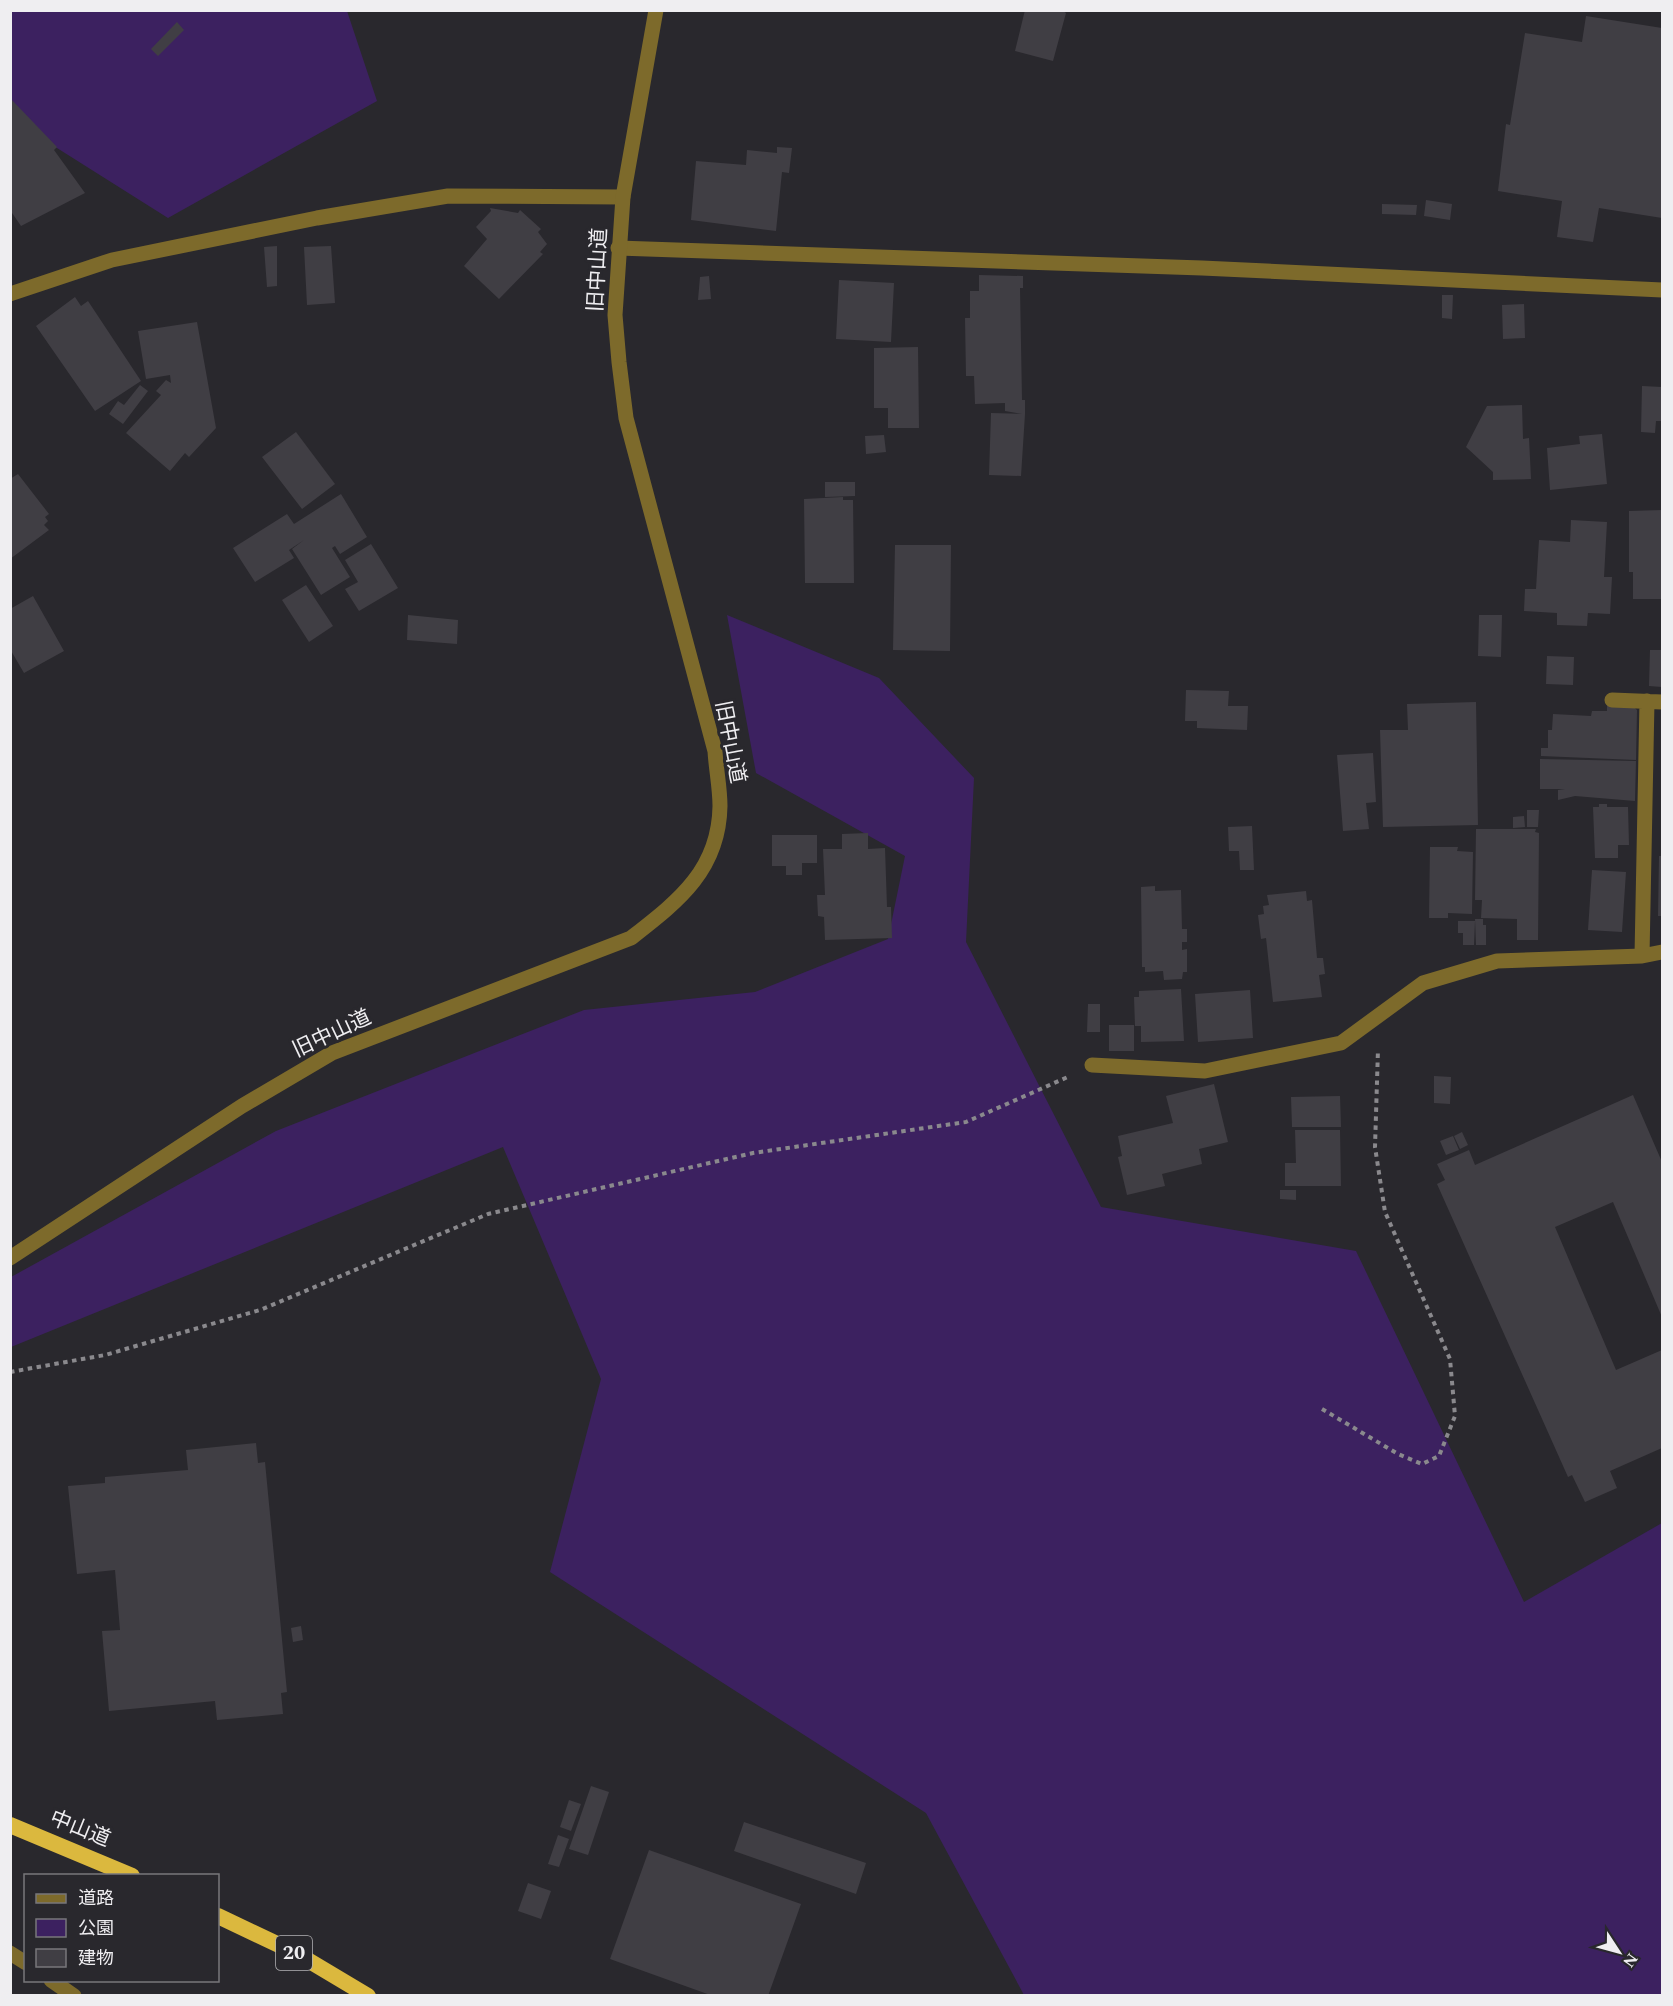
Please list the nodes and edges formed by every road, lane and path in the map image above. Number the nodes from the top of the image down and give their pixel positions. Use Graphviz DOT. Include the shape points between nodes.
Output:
graph roads {
  1 [pos="656,10"];
  2 [pos="623,197"];
  3 [pos="618,248"];
  4 [pos="1662,290"];
  5 [pos="10,294"];
  6 [pos="1612,700"];
  7 [pos="1655,702"];
  8 [pos="1662,952"];
  9 [pos="1642,956"];
  10 [pos="1379,1015"];
  11 [pos="1092,1065"];
  12 [pos="10,1258"];
  13 [pos="10,1372"];
  14 [pos="1322,1409"];
  15 [pos="10,1825"];
  16 [pos="130,1874"];
  17 [pos="219,1916"];
  18 [pos="10,1953"];
  19 [pos="24,1962"];
  20 [pos="54,1982"];
  21 [pos="74,1995"];
  22 [pos="368,1995"];
  1 -- 2 [label="street, 旧中山道"];
  2 -- 3 [label="street, 旧中山道"];
  2 -- 5 [label="street" via="447,196 112,260"];
  3 -- 4 [label="street" via="1202,268"];
  3 -- 12 [label="street, 旧中山道" via="615,315 626,418 715,751 720,807 712,848 696,881 670,908 631,938 332,1053 242,1106"];
  6 -- 7 [label="street"];
  7 -- 9 [label="street"];
  8 -- 9 [label="street"];
  9 -- 10 [label="street" via="1497,961 1423,983"];
  10 -- 11 [label="street" via="1341,1043 1206,1071"];
  10 -- 14 [label="path" via="1375,1147 1385,1212 1450,1359 1455,1416 1439,1455 1422,1464"];
  11 -- 13 [label="path" via="966,1122 753,1153 488,1214 260,1310 105,1355"];
  15 -- 16 [label="highway, 中山道"];
  17 -- 22 [label="highway, 20" via="296,1953"];
  18 -- 19 [label="street"];
  20 -- 21 [label="street"];
}
